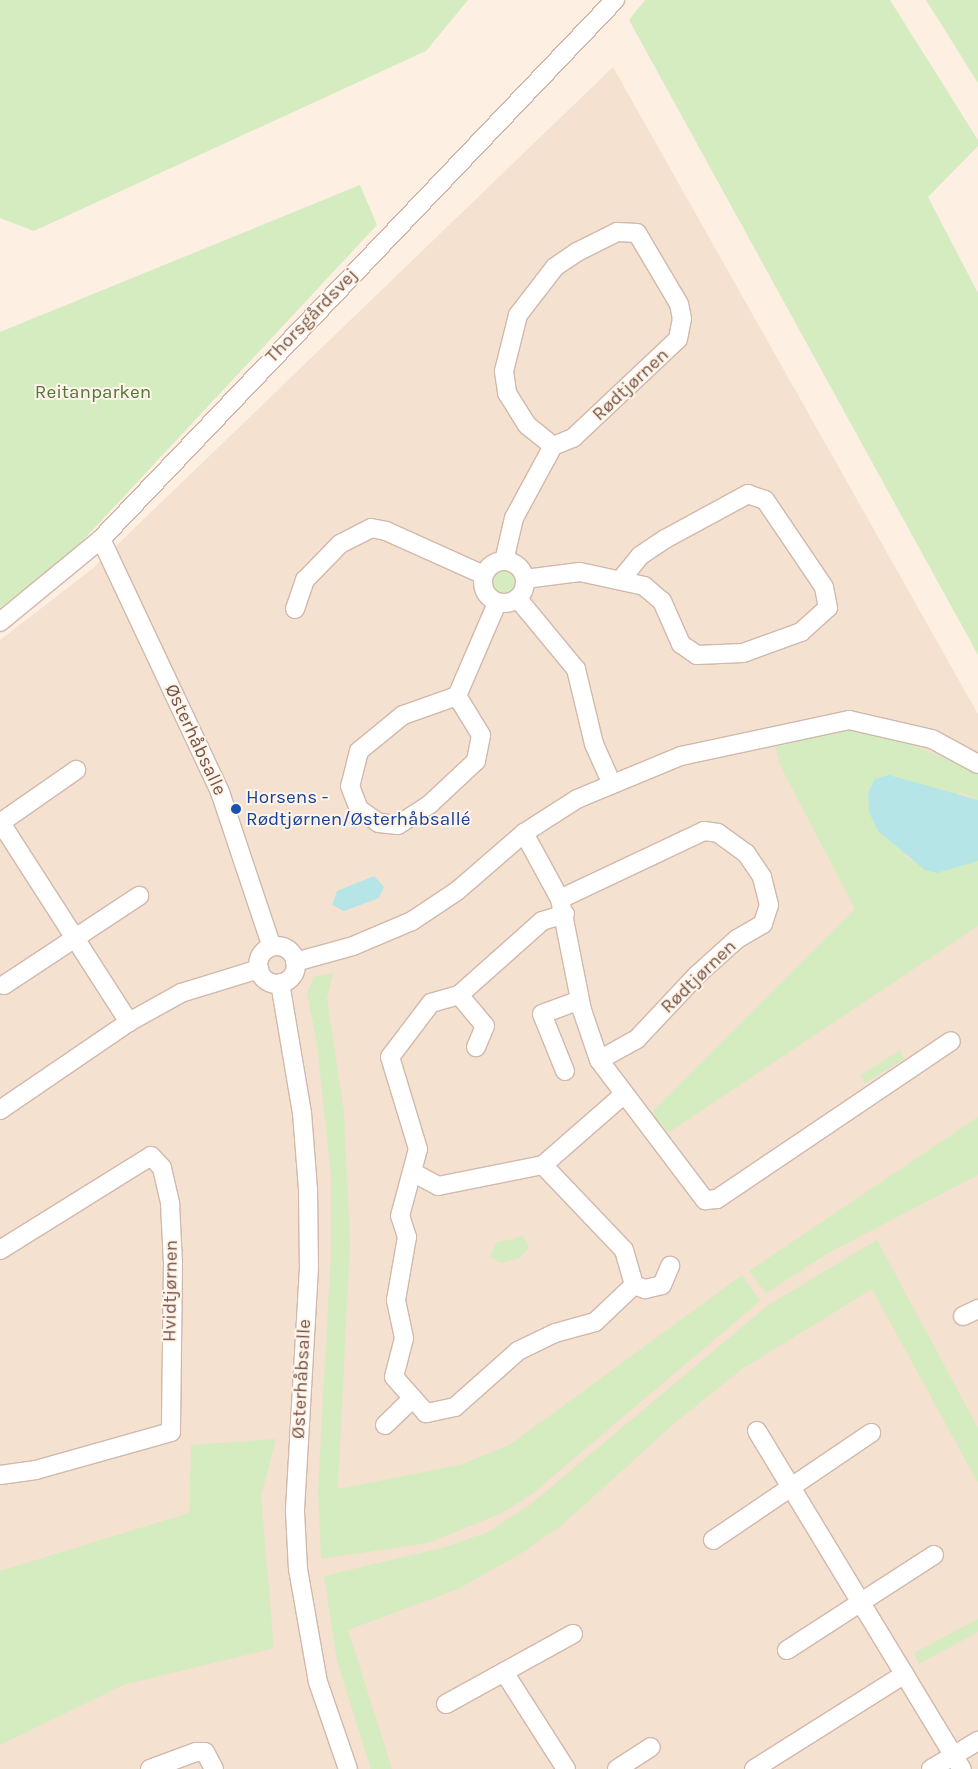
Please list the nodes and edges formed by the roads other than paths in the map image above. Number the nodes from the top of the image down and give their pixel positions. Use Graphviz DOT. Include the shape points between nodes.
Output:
graph roads {
  1 [pos="615,0"];
  2 [pos="553,446"];
  3 [pos="101,539"];
  4 [pos="504,561"];
  5 [pos="484,576"];
  6 [pos="622,578"];
  7 [pos="525,579"];
  8 [pos="518,599"];
  9 [pos="497,603"];
  10 [pos="295,609"];
  11 [pos="0,622"];
  12 [pos="457,696"];
  13 [pos="978,764"];
  14 [pos="76,770"];
  15 [pos="611,782"];
  16 [pos="0,823"];
  17 [pos="524,833"];
  18 [pos="139,896"];
  19 [pos="562,907"];
  20 [pos="74,938"];
  21 [pos="272,947"];
  22 [pos="296,962"];
  23 [pos="259,969"];
  24 [pos="280,984"];
  25 [pos="4,985"];
  26 [pos="459,995"];
  27 [pos="580,1000"];
  28 [pos="129,1022"];
  29 [pos="951,1041"];
  30 [pos="476,1047"];
  31 [pos="600,1060"];
  32 [pos="565,1071"];
  33 [pos="622,1096"];
  34 [pos="0,1110"];
  35 [pos="543,1164"];
  36 [pos="412,1172"];
  37 [pos="0,1250"];
  38 [pos="670,1266"];
  39 [pos="634,1285"];
  40 [pos="412,1399"];
  41 [pos="385,1425"];
  42 [pos="757,1431"];
  43 [pos="871,1433"];
  44 [pos="0,1475"];
  45 [pos="791,1487"];
  46 [pos="713,1540"];
  47 [pos="934,1555"];
  48 [pos="861,1602"];
  49 [pos="573,1634"];
  50 [pos="787,1650"];
  51 [pos="504,1672"];
  52 [pos="905,1674"];
  53 [pos="446,1704"];
  54 [pos="978,1741"];
  55 [pos="651,1747"];
  56 [pos="958,1762"];
  57 [pos="150,1769"];
  58 [pos="214,1769"];
  59 [pos="348,1769"];
  60 [pos="566,1769"];
  61 [pos="617,1769"];
  62 [pos="754,1769"];
  63 [pos="931,1769"];
  1 -- 3 [label="street, Thorsgårdsvej"];
  2 -- 2 [label="street, Rødtjørnen" via="573,438 678,340 679,304 637,234 617,232 577,252 555,267 518,315 504,371 507,393 527,425"];
  2 -- 4 [label="street" via="514,518"];
  3 -- 11 [label="street, Thorsgårdsvej"];
  3 -- 21 [label="street, Østerhåbsalle" via="220,792"];
  4 -- 5 [label="street" via="492,565"];
  4 -- 7 [label="street" via="516,564"];
  5 -- 9 [label="street" via="484,589"];
  5 -- 10 [label="street" via="386,531 371,528 340,544 305,580"];
  6 -- 6 [label="street" via="644,586 662,601 681,644 697,655 743,653 800,632 828,608 824,587 765,500 748,494 665,539 640,556"];
  6 -- 7 [label="street" via="580,572"];
  7 -- 8 [label="street"];
  8 -- 9 [label="street"];
  8 -- 15 [label="street" via="576,670 594,744"];
  9 -- 12 [label="street"];
  12 -- 12 [label="street" via="481,735 476,761 465,775 398,824 379,823 359,809 350,786 359,751 402,715"];
  13 -- 15 [label="street" via="932,738 849,720 769,733 681,756"];
  14 -- 16 [label="street"];
  15 -- 17 [label="street"];
  16 -- 20 [label="street"];
  17 -- 19 [label="street"];
  17 -- 22 [label="street" via="457,891 412,921 353,946"];
  18 -- 20 [label="street"];
  19 -- 26 [label="street, Rødtjørnen"];
  19 -- 27 [label="street"];
  19 -- 31 [label="street, Rødtjørnen" via="704,831 718,833 746,852 762,877 769,904 762,924 697,975 637,1039"];
  20 -- 25 [label="street"];
  20 -- 28 [label="street"];
  21 -- 22 [label="street" via="288,950"];
  21 -- 23 [label="street" via="260,959"];
  22 -- 24 [label="street" via="293,975"];
  23 -- 24 [label="street" via="269,982"];
  23 -- 28 [label="street" via="181,993"];
  24 -- 59 [label="street, Østerhåbsalle" via="302,1113 308,1190 309,1267 295,1512 298,1570 318,1682"];
  26 -- 30 [label="street" via="485,1026"];
  26 -- 36 [label="street, Rødtjørnen" via="431,1003 390,1057 418,1149"];
  27 -- 31 [label="street"];
  27 -- 32 [label="street" via="542,1014"];
  28 -- 34 [label="street"];
  29 -- 33 [label="street" via="712,1201 702,1197"];
  31 -- 33 [label="street"];
  33 -- 35 [label="street"];
  35 -- 36 [label="street" via="438,1186"];
  35 -- 39 [label="street" via="624,1250"];
  36 -- 40 [label="street, Rødtjørnen" via="400,1216 407,1237 396,1300 404,1338 394,1372 397,1383"];
  37 -- 44 [label="street, Hvidtjørnen" via="151,1156 162,1168 170,1204 173,1263 171,1432 36,1470"];
  38 -- 39 [label="street" via="662,1285 645,1289"];
  39 -- 40 [label="street, Rødtjørnen" via="590,1324 555,1333 518,1351 455,1407 430,1414"];
  40 -- 41 [label="street"];
  42 -- 45 [label="street"];
  43 -- 45 [label="street"];
  45 -- 46 [label="street"];
  45 -- 48 [label="street"];
  47 -- 48 [label="street"];
  48 -- 50 [label="street"];
  48 -- 52 [label="street"];
  49 -- 51 [label="street"];
  51 -- 53 [label="street"];
  51 -- 60 [label="street"];
  52 -- 56 [label="street"];
  52 -- 62 [label="street"];
  54 -- 56 [label="street"];
  55 -- 61 [label="street"];
  56 -- 63 [label="street"];
  57 -- 58 [label="street" via="196,1752 205,1752"];
}
